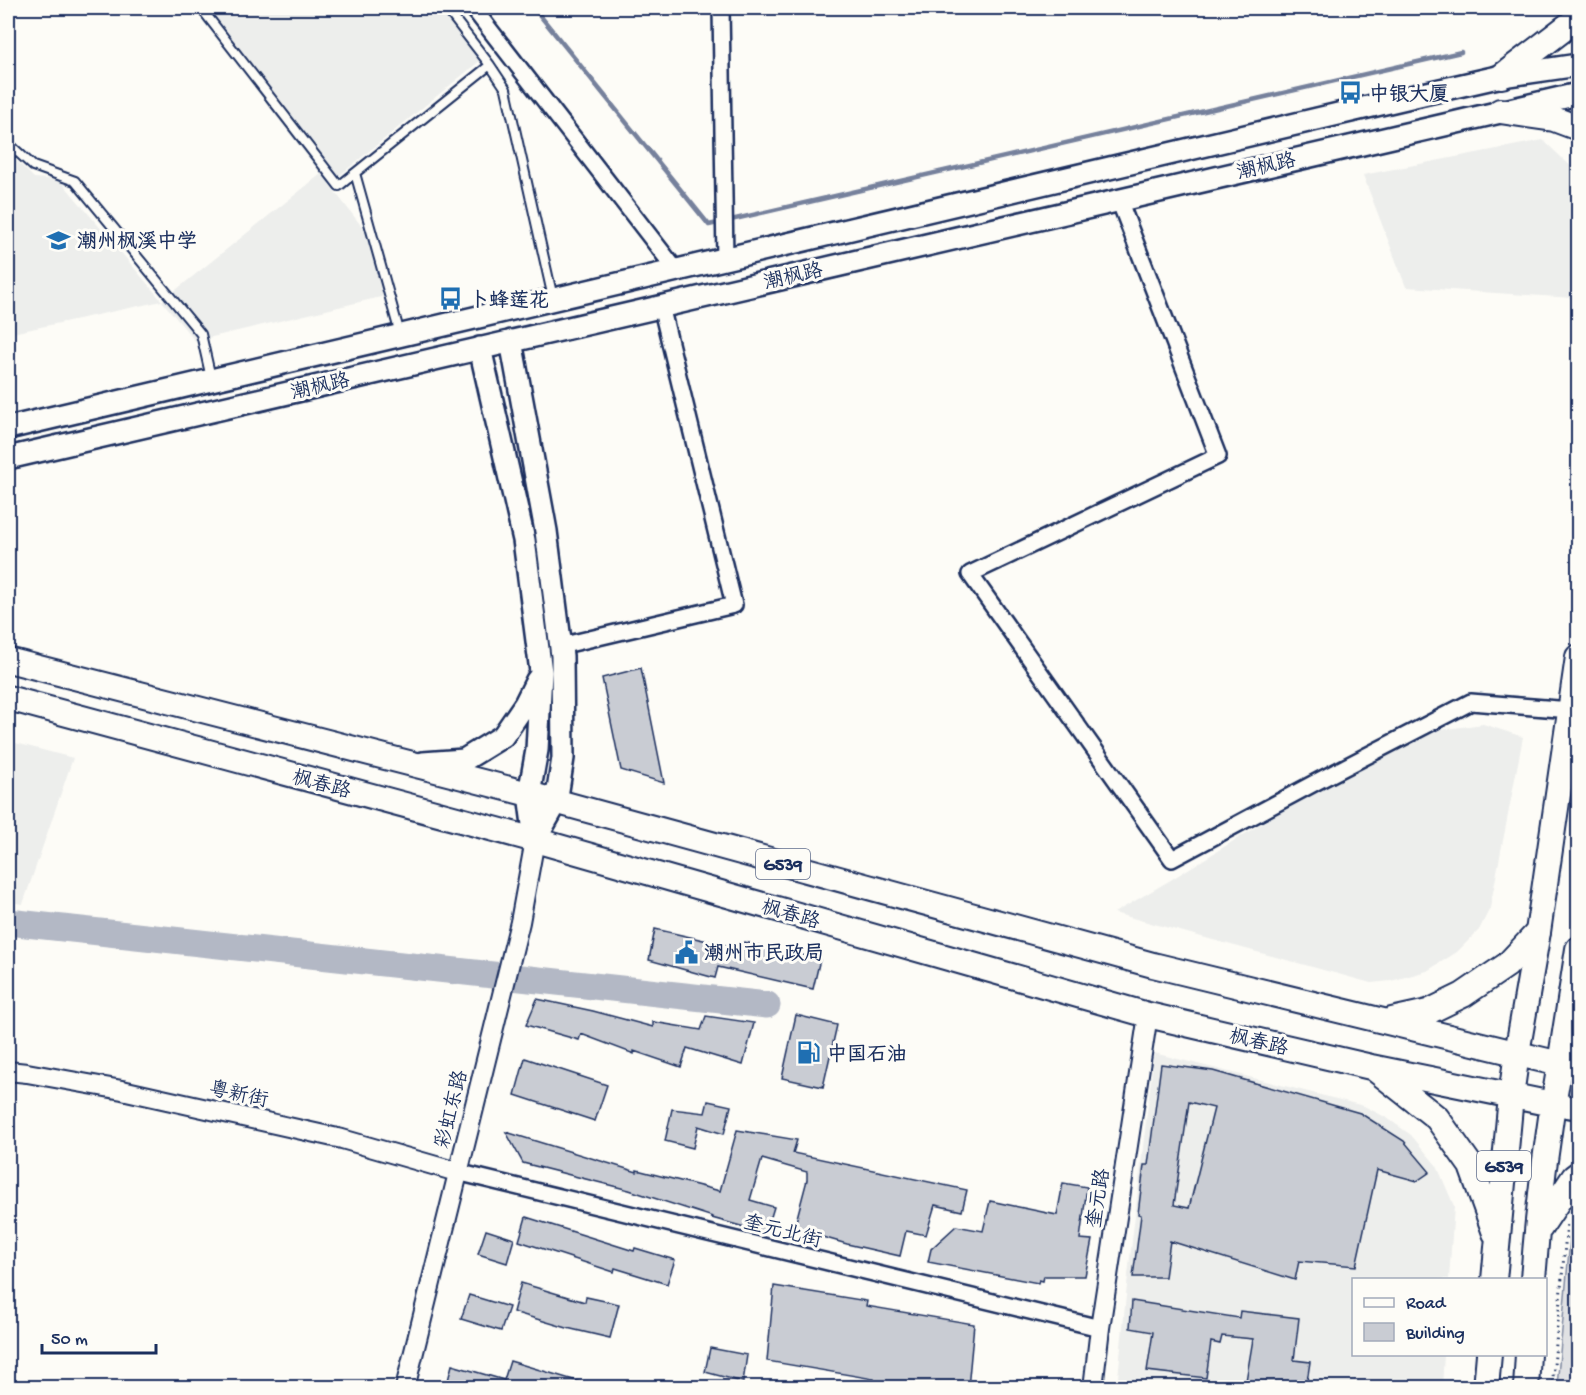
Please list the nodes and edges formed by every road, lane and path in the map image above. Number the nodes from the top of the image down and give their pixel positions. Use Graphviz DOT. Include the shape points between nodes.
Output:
graph roads {
  1 [pos="201,8"];
  2 [pos="446,8"];
  3 [pos="473,8"];
  4 [pos="721,8"];
  5 [pos="1578,18"];
  6 [pos="1578,64"];
  7 [pos="490,65"];
  8 [pos="1502,76"];
  9 [pos="1578,94"];
  10 [pos="1500,111"];
  11 [pos="1578,128"];
  12 [pos="8,143"];
  13 [pos="356,173"];
  14 [pos="1119,200"];
  15 [pos="725,259"];
  16 [pos="676,270"];
  17 [pos="553,299"];
  18 [pos="661,306"];
  19 [pos="400,335"];
  20 [pos="511,340"];
  21 [pos="480,348"];
  22 [pos="212,379"];
  23 [pos="8,428"];
  24 [pos="8,458"];
  25 [pos="560,646"];
  26 [pos="1578,657"];
  27 [pos="8,660"];
  28 [pos="541,672"];
  29 [pos="8,698"];
  30 [pos="1571,710"];
  31 [pos="412,764"];
  32 [pos="529,794"];
  33 [pos="556,802"];
  34 [pos="535,840"];
  35 [pos="1538,932"];
  36 [pos="1578,950"];
  37 [pos="1148,1015"];
  38 [pos="1386,1021"];
  39 [pos="1517,1053"];
  40 [pos="1569,1066"];
  41 [pos="1371,1067"];
  42 [pos="8,1071"];
  43 [pos="1511,1096"];
  44 [pos="1552,1104"];
  45 [pos="1578,1108"];
  46 [pos="457,1172"];
  47 [pos="1578,1174"];
  48 [pos="1568,1216"];
  49 [pos="1537,1233"];
  50 [pos="1497,1240"];
  51 [pos="1494,1278"];
  52 [pos="1533,1278"];
  53 [pos="1100,1328"];
  54 [pos="1489,1356"];
  55 [pos="1528,1356"];
  56 [pos="405,1388"];
  57 [pos="1093,1388"];
  58 [pos="1486,1388"];
  59 [pos="1526,1388"];
  60 [pos="1552,1388"];
  1 -- 13 [label="lane" via="339,186"];
  2 -- 7 [label="lane"];
  3 -- 16 [label="street"];
  4 -- 15 [label="street"];
  5 -- 8 [label="main road"];
  6 -- 8 [label="main road, 潮枫路"];
  7 -- 13 [label="lane"];
  7 -- 17 [label="lane" via="506,89"];
  8 -- 15 [label="main road, 潮枫路"];
  9 -- 10 [label="main road, 潮枫路"];
  10 -- 11 [label="main road" via="1554,118"];
  10 -- 14 [label="main road, 潮枫路"];
  12 -- 22 [label="lane" via="33,166 75,180 201,334"];
  13 -- 19 [label="lane"];
  14 -- 18 [label="main road, 潮枫路"];
  14 -- 30 [label="street" via="1218,456 970,574 1172,859 1471,702"];
  15 -- 16 [label="main road, 潮枫路"];
  16 -- 17 [label="main road, 潮枫路"];
  17 -- 19 [label="main road, 潮枫路"];
  18 -- 20 [label="main road, 潮枫路"];
  18 -- 25 [label="street" via="734,605"];
  19 -- 22 [label="main road, 潮枫路"];
  20 -- 21 [label="main road, 潮枫路"];
  20 -- 25 [label="main road" via="546,531"];
  21 -- 24 [label="main road, 潮枫路"];
  21 -- 28 [label="main road" via="524,540"];
  22 -- 23 [label="main road, 潮枫路"];
  25 -- 33 [label="main road" via="563,758"];
  26 -- 30 [label="main road"];
  27 -- 31 [label="main road, 枫春路 / G539"];
  28 -- 31 [label="main road" via="503,736 464,760"];
  28 -- 32 [label="main road" via="537,750"];
  29 -- 34 [label="main road, 枫春路 / G539"];
  30 -- 35 [label="main road"];
  31 -- 32 [label="main road, 枫春路 / G539"];
  32 -- 33 [label="main road, 枫春路 / G539"];
  32 -- 34 [label="main road"];
  33 -- 34 [label="main road"];
  33 -- 38 [label="main road, 枫春路 / G539" via="1153,965"];
  34 -- 37 [label="main road, 枫春路 / G539"];
  34 -- 46 [label="street, 彩虹东路" via="520,922"];
  35 -- 38 [label="main road" via="1507,964 1463,995 1428,1012"];
  35 -- 39 [label="main road"];
  36 -- 40 [label="main road"];
  37 -- 41 [label="main road, 枫春路 / G539"];
  37 -- 53 [label="street, 奎元路"];
  38 -- 39 [label="main road, 枫春路 / G539"];
  39 -- 40 [label="main road, 枫春路 / G539"];
  39 -- 43 [label="main road, G539"];
  40 -- 44 [label="main road, G539"];
  41 -- 43 [label="main road, 枫春路 / G539"];
  41 -- 50 [label="main road" via="1437,1118 1472,1166"];
  42 -- 46 [label="street, 粤新街" via="122,1090 342,1139"];
  43 -- 44 [label="main road, 枫春路 / G539"];
  43 -- 50 [label="main road, G539"];
  44 -- 45 [label="main road, 枫春路"];
  44 -- 49 [label="main road, G539"];
  46 -- 53 [label="street, 奎元北街"];
  46 -- 56 [label="street, 彩虹东路"];
  47 -- 49 [label="main road"];
  48 -- 60 [label="path"];
  49 -- 52 [label="main road, G539"];
  50 -- 51 [label="main road, G539"];
  53 -- 57 [label="street, 奎元路"];
  54 -- 58 [label="main road"];
  55 -- 59 [label="main road"];
}
